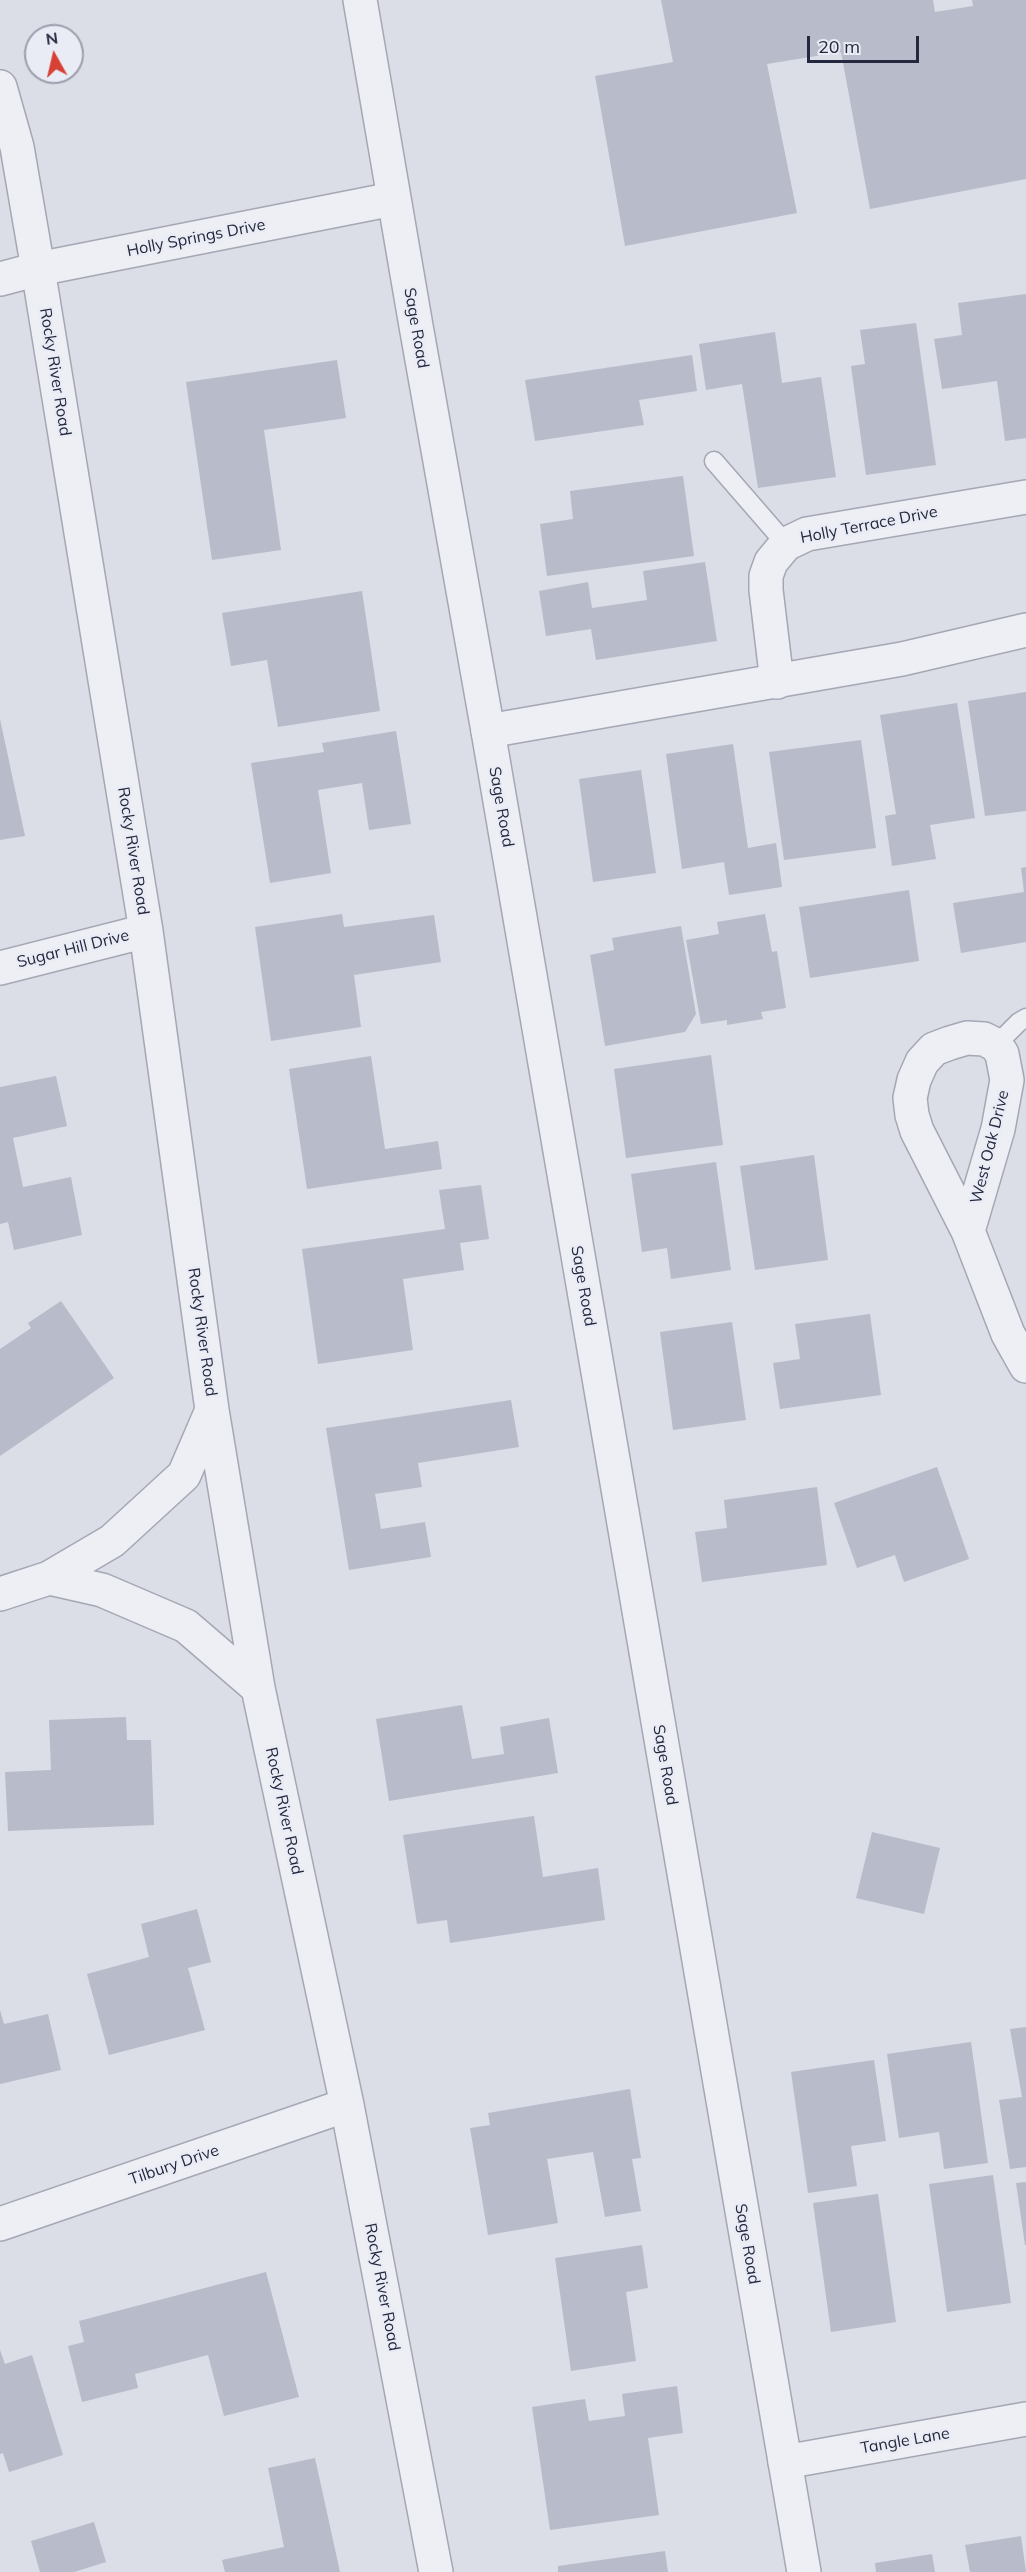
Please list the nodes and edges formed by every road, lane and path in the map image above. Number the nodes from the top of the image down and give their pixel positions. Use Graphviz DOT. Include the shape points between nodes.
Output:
graph roads {
  1 [pos="360,0"];
  2 [pos="0,87"];
  3 [pos="393,199"];
  4 [pos="38,269"];
  5 [pos="0,279"];
  6 [pos="714,461"];
  7 [pos="1026,497"];
  8 [pos="786,544"];
  9 [pos="1026,630"];
  10 [pos="777,682"];
  11 [pos="488,730"];
  12 [pos="146,931"];
  13 [pos="0,968"];
  14 [pos="1026,1018"];
  15 [pos="996,1044"];
  16 [pos="968,1231"];
  17 [pos="1026,1366"];
  18 [pos="212,1410"];
  19 [pos="49,1578"];
  20 [pos="0,1594"];
  21 [pos="258,1688"];
  22 [pos="347,2105"];
  23 [pos="0,2224"];
  24 [pos="1026,2419"];
  25 [pos="785,2462"];
  26 [pos="436,2572"];
  27 [pos="804,2572"];
  1 -- 3 [label="street, Sage Road"];
  2 -- 4 [label="street, Rocky River Road" via="17,147"];
  3 -- 4 [label="street, Holly Springs Drive"];
  3 -- 11 [label="street, Sage Road"];
  4 -- 5 [label="street, Holly Springs Drive"];
  4 -- 12 [label="street, Rocky River Road"];
  6 -- 8 [label="lane"];
  7 -- 8 [label="street, Holly Terrace Drive" via="807,534"];
  8 -- 10 [label="street, Holly Terrace Drive" via="771,562 766,576"];
  9 -- 10 [label="street" via="902,659"];
  10 -- 11 [label="street"];
  11 -- 25 [label="street, Sage Road"];
  12 -- 13 [label="street, Sugar Hill Drive"];
  12 -- 18 [label="street, Rocky River Road"];
  14 -- 15 [label="lane"];
  15 -- 16 [label="street, West Oak Drive" via="1006,1065 1005,1090 998,1129"];
  15 -- 16 [label="street, West Oak Drive" via="967,1038 934,1049 922,1062 910,1098 917,1131"];
  16 -- 17 [label="street, West Oak Drive" via="1000,1317"];
  18 -- 19 [label="street" via="184,1476 112,1541"];
  18 -- 21 [label="street, Rocky River Road"];
  19 -- 20 [label="street"];
  19 -- 21 [label="street" via="102,1590 186,1626"];
  21 -- 22 [label="street, Rocky River Road"];
  22 -- 23 [label="street, Tilbury Drive"];
  22 -- 26 [label="street, Rocky River Road"];
  24 -- 25 [label="street, Tangle Lane"];
  25 -- 27 [label="street, Sage Road"];
}
